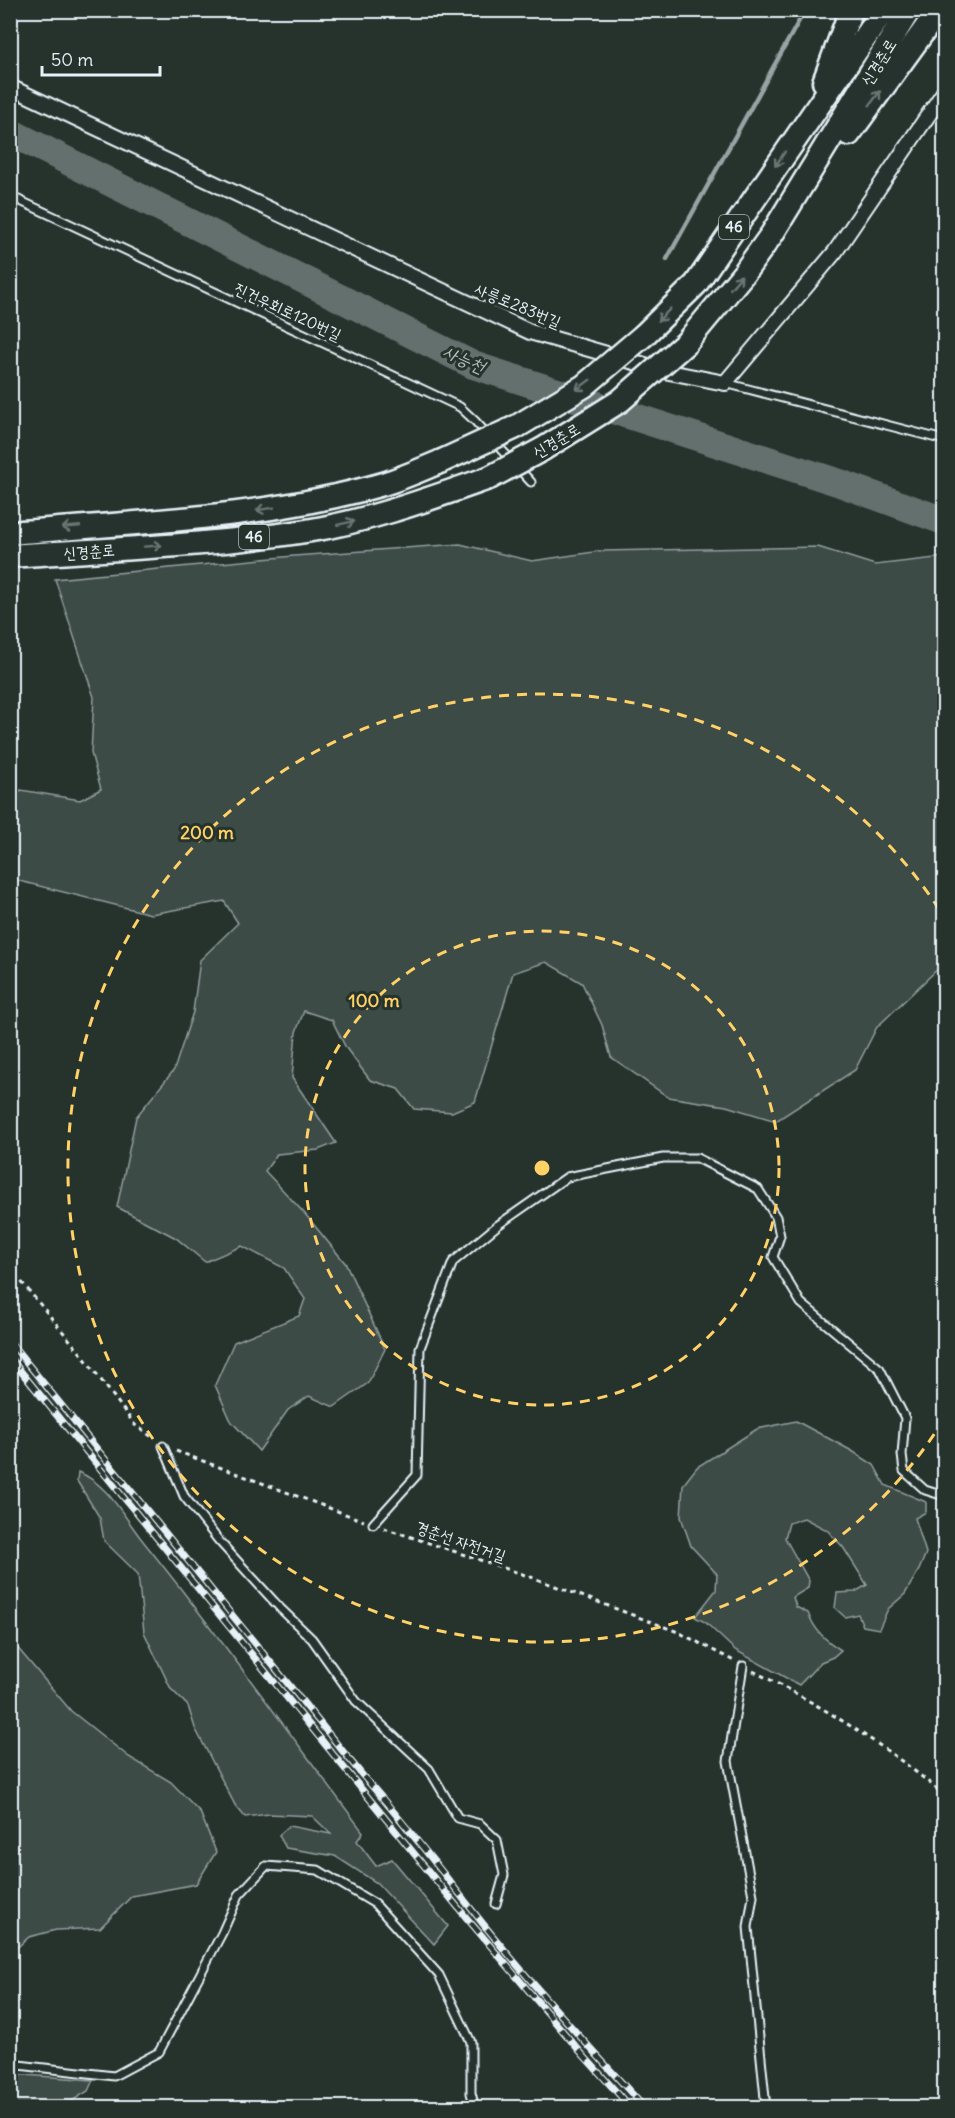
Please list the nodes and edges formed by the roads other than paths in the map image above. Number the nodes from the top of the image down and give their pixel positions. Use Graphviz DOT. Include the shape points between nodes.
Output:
graph roads {
  1 [pos="851,10"];
  2 [pos="884,10"];
  3 [pos="909,10"];
  4 [pos="939,10"];
  5 [pos="10,87"];
  6 [pos="945,92"];
  7 [pos="813,111"];
  8 [pos="809,173"];
  9 [pos="10,196"];
  10 [pos="725,383"];
  11 [pos="945,440"];
  12 [pos="531,482"];
  13 [pos="10,533"];
  14 [pos="10,556"];
  15 [pos="163,1446"];
  16 [pos="945,1496"];
  17 [pos="373,1524"];
  18 [pos="743,1666"];
  19 [pos="496,1904"];
  20 [pos="10,2064"];
  21 [pos="476,2108"];
  22 [pos="766,2108"];
  1 -- 7 [label="highway"];
  2 -- 7 [label="highway, 신경춘로 / 46"];
  3 -- 8 [label="highway, 신경춘로 / 46"];
  8 -- 4 [label="highway, one-way" via="846,139"];
  5 -- 10 [label="street, 사릉로283번길" via="530,332 669,372"];
  6 -- 10 [label="street" via="835,252"];
  7 -- 13 [label="highway, 신경춘로 / 46, one-way, bridge" via="696,284 584,386 516,427 384,484 323,500 236,513"];
  14 -- 8 [label="highway, 신경춘로 / 46, one-way, bridge" via="192,544 306,531 394,512 489,478 620,400 686,343 744,273"];
  9 -- 12 [label="lane, 진건우회로120번길" via="460,407"];
  10 -- 11 [label="lane"];
  15 -- 19 [label="lane" via="184,1496 219,1541 312,1639 356,1701 429,1769 458,1818 480,1824 497,1840 504,1875"];
  16 -- 17 [label="lane" via="925,1490 904,1471 905,1418 880,1369 795,1294 773,1257 780,1236 776,1217 758,1189 697,1158 663,1158 567,1177 453,1262 420,1348 417,1475"];
  18 -- 22 [label="lane" via="729,1761 753,1896 748,1928"];
  20 -- 21 [label="lane" via="114,2076 159,2052 239,1895 266,1866 318,1870 375,1904 439,1975 471,2042 471,2093"];
}
